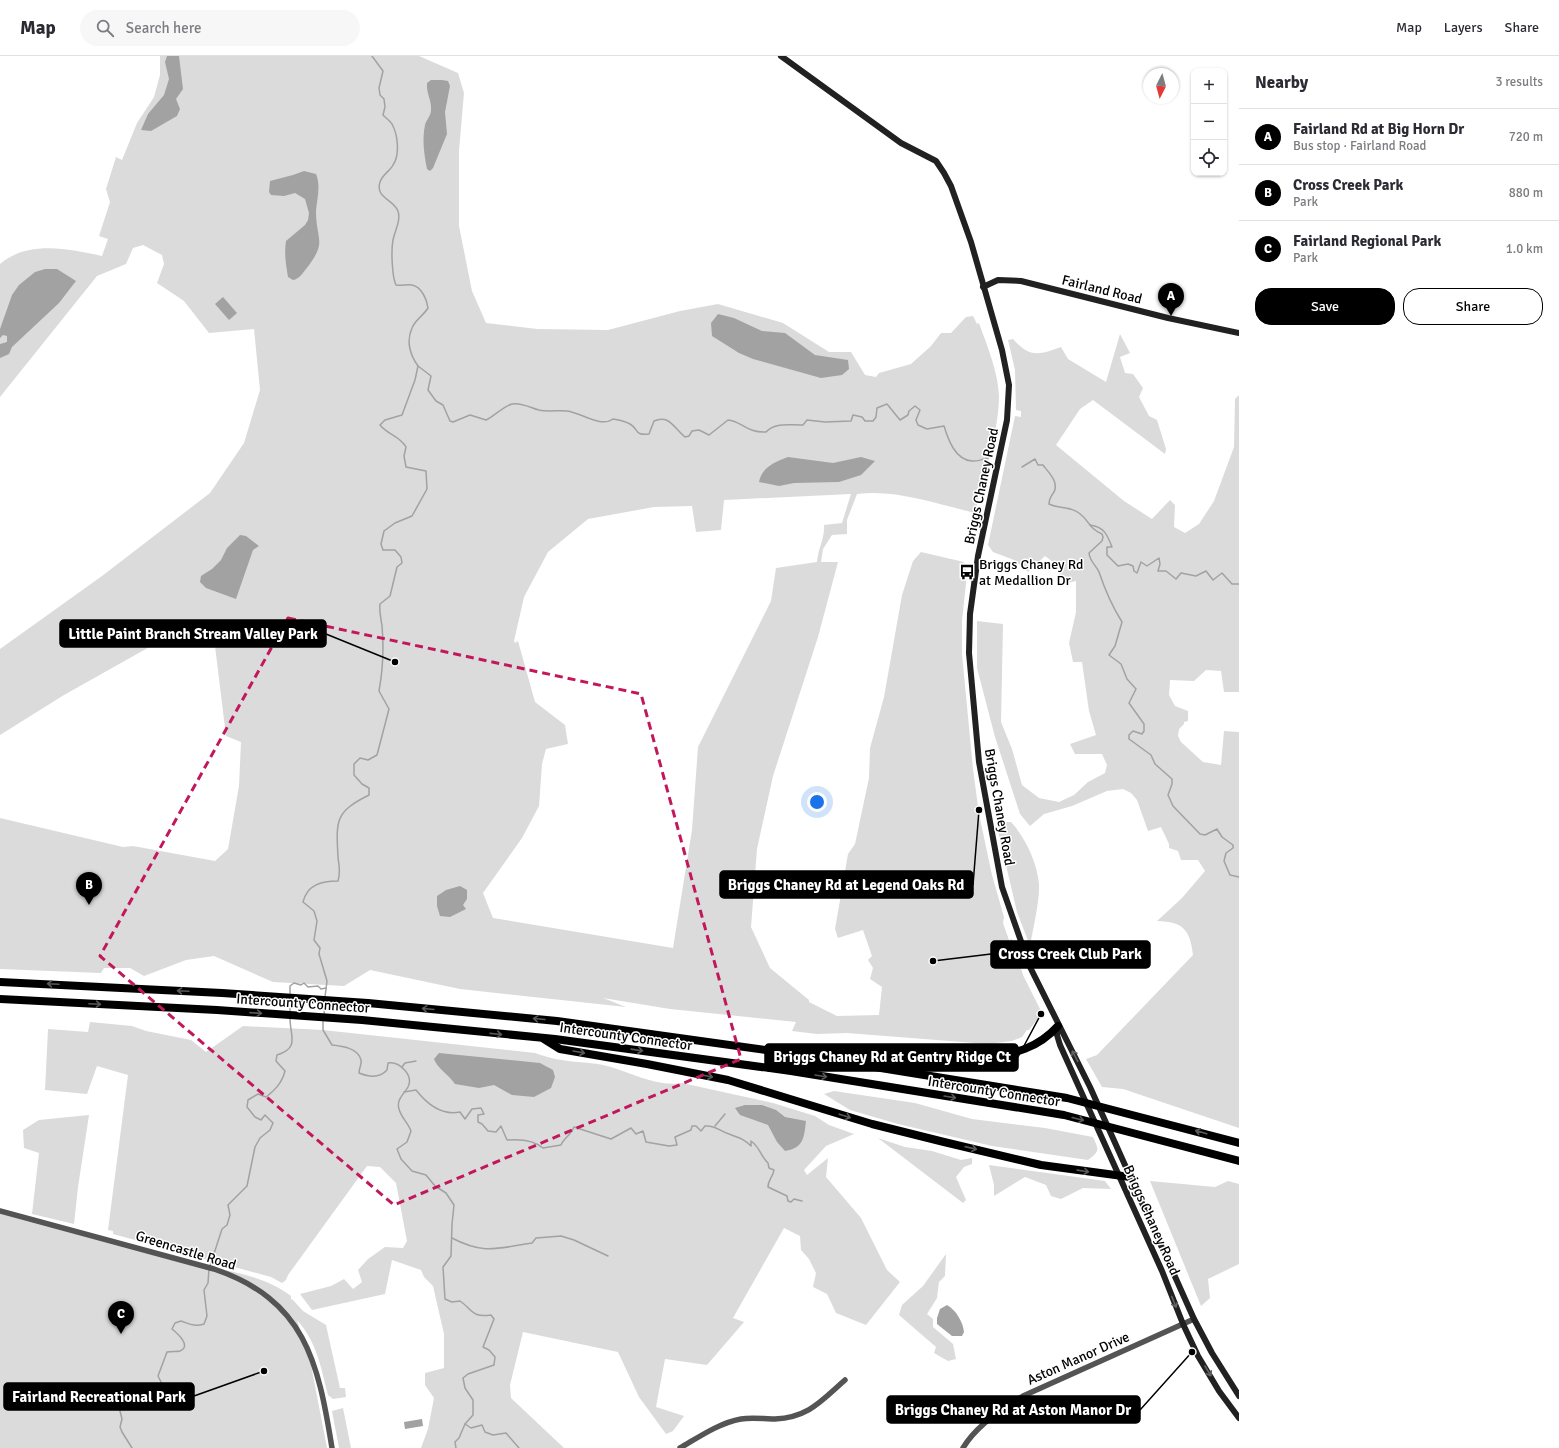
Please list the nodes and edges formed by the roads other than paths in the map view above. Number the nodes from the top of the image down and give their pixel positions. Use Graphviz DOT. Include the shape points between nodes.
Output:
graph roads {
  1 [pos="781,56"];
  2 [pos="983,287"];
  3 [pos="1239,333"];
  4 [pos="0,982"];
  5 [pos="0,999"];
  6 [pos="1058,1026"];
  7 [pos="543,1039"];
  8 [pos="744,1047"];
  9 [pos="1239,1143"];
  10 [pos="1239,1161"];
  11 [pos="1120,1176"];
  12 [pos="1130,1177"];
  13 [pos="0,1211"];
  14 [pos="1194,1319"];
  15 [pos="1183,1324"];
  16 [pos="845,1380"];
  17 [pos="1239,1396"];
  18 [pos="1239,1418"];
  19 [pos="332,1448"];
  20 [pos="680,1448"];
  21 [pos="963,1448"];
  1 -- 2 [label="main road, Briggs Chaney Road" via="901,143 939,165 959,208"];
  2 -- 3 [label="main road, Fairland Road" via="998,280 1021,280 1168,318"];
  2 -- 6 [label="main road, Briggs Chaney Road" via="1002,350 1009,385 1007,420 978,556 970,614 969,653 975,723 979,762 1002,887 1030,967"];
  8 -- 4 [label="highway, Intercounty Connector, one-way" via="557,1021 368,1003"];
  5 -- 7 [label="highway, Intercounty Connector, one-way" via="362,1020"];
  6 -- 8 [label="highway" via="1036,1045 1004,1055"];
  6 -- 11 [label="main road, Briggs Chaney Road" via="1060,1045"];
  12 -- 6 [label="main road, Briggs Chaney Road, one-way" via="1090,1087 1064,1033"];
  7 -- 10 [label="highway, Intercounty Connector, one-way" via="791,1071 1064,1115"];
  7 -- 11 [label="highway, one-way" via="560,1049 728,1080 872,1124 944,1142 1041,1165"];
  9 -- 8 [label="highway, Intercounty Connector, one-way" via="1067,1098"];
  11 -- 12 [label="highway"];
  11 -- 15 [label="main road, Briggs Chaney Road, one-way"];
  12 -- 14 [label="main road, Briggs Chaney Road"];
  13 -- 19 [label="street, Greencastle Road" via="205,1266 242,1280 259,1290 278,1304 295,1325 311,1354"];
  14 -- 15 [label="street, Aston Manor Drive"];
  14 -- 17 [label="main road, Briggs Chaney Road" via="1215,1359"];
  15 -- 18 [label="main road, Briggs Chaney Road, one-way" via="1198,1356"];
  15 -- 21 [label="street, Aston Manor Drive" via="1007,1405 979,1428"];
  16 -- 20 [label="street" via="813,1409 795,1417 741,1419 710,1431"];
}
